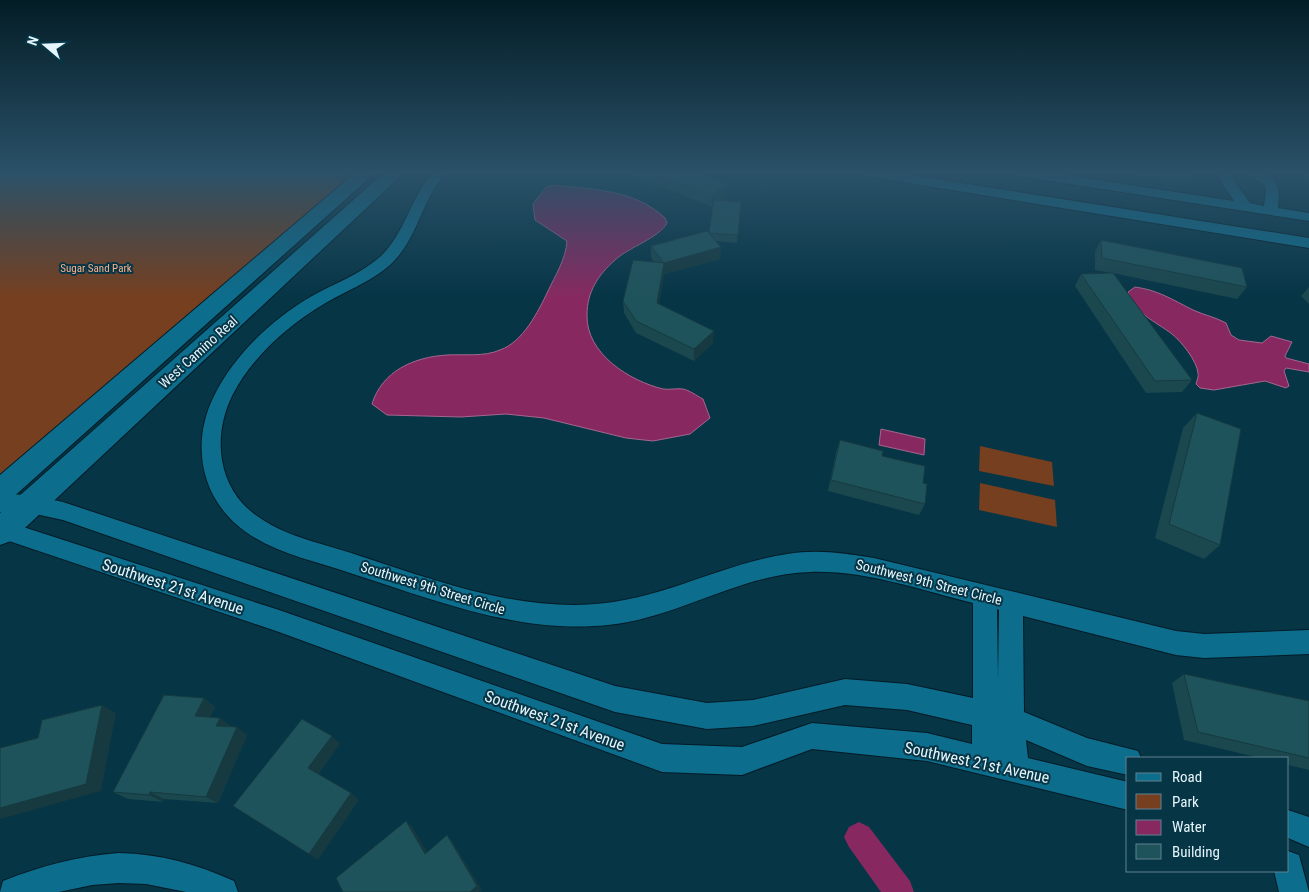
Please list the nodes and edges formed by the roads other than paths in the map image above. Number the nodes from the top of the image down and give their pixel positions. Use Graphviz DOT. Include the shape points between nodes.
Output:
graph roads {
  1 [pos="319,214"];
  2 [pos="350,214"];
  3 [pos="414,214"];
  4 [pos="1126,214"];
  5 [pos="1287,214"];
  6 [pos="1309,217"];
  7 [pos="1309,243"];
  8 [pos="0,492"];
  9 [pos="0,503"];
  10 [pos="31,504"];
  11 [pos="1,529"];
  12 [pos="985,597"];
  13 [pos="1011,602"];
  14 [pos="1309,642"];
  15 [pos="986,714"];
  16 [pos="1011,720"];
  17 [pos="1126,761"];
  18 [pos="986,762"];
  19 [pos="1015,768"];
  20 [pos="1126,796"];
  21 [pos="1289,824"];
  22 [pos="1309,832"];
  23 [pos="1289,870"];
  24 [pos="14,892"];
  25 [pos="223,892"];
  26 [pos="1294,892"];
  1 -- 8 [label="street, West Camino Real"];
  2 -- 10 [label="street, West Camino Real"];
  3 -- 12 [label="street, Southwest 9th Street Circle" via="403,239 388,258 365,276 318,300 291,319 241,368 223,395 210,434 211,461 216,480 226,498 247,520 275,537 316,551 483,606 533,615 585,616 636,610 763,570 806,561 874,568"];
  4 -- 7 [label="street"];
  5 -- 6 [label="street"];
  9 -- 10 [label="street"];
  10 -- 11 [label="street, West Camino Real"];
  10 -- 15 [label="street" via="63,511 615,699 707,716 753,713 845,692 907,697"];
  11 -- 18 [label="street, Southwest 21st Avenue" via="279,622 662,758 742,761 812,736 927,747"];
  12 -- 13 [label="street, Southwest 9th Street Circle"];
  12 -- 15 [label="street"];
  13 -- 14 [label="street, Southwest 9th Street Circle" via="1176,643 1204,646"];
  13 -- 16 [label="street"];
  15 -- 16 [label="street"];
  15 -- 18 [label="street"];
  16 -- 17 [label="street" via="1087,752"];
  16 -- 19 [label="street"];
  18 -- 19 [label="street, Southwest 21st Avenue"];
  19 -- 20 [label="street, Southwest 21st Avenue"];
  21 -- 22 [label="street"];
  23 -- 26 [label="street"];
  24 -- 25 [label="street" via="90,870 122,868 154,869 183,875"];
}
